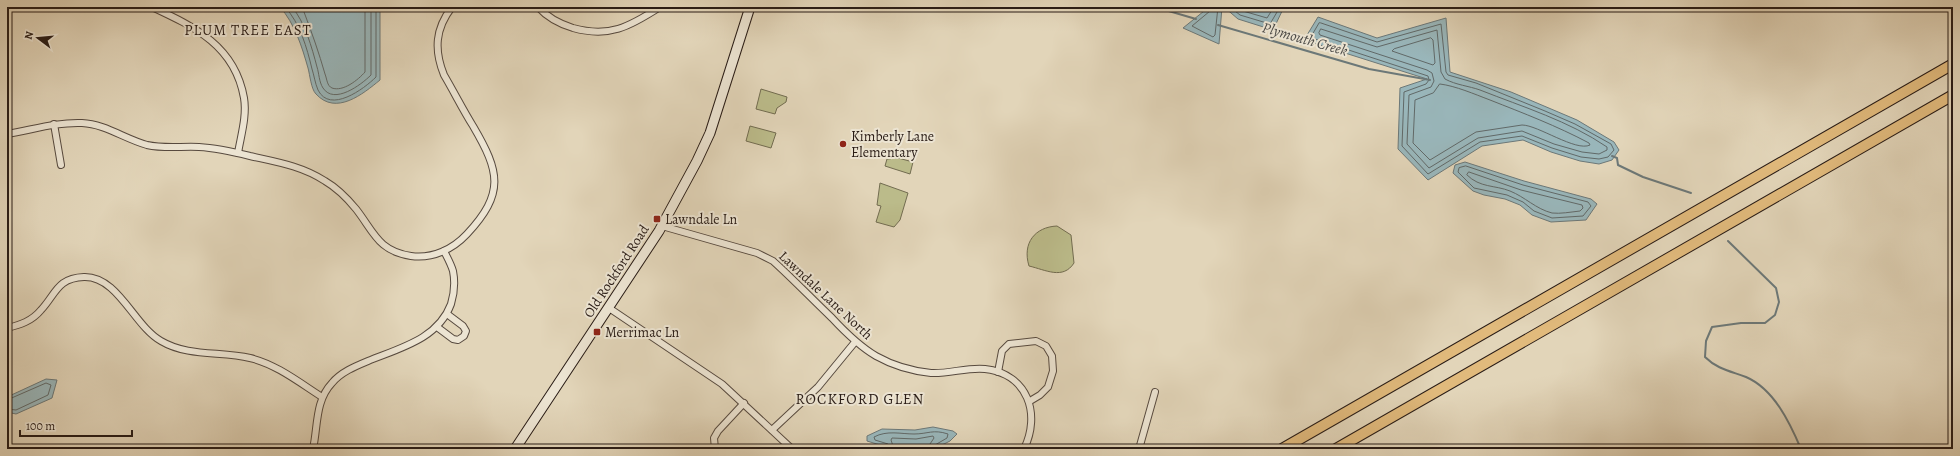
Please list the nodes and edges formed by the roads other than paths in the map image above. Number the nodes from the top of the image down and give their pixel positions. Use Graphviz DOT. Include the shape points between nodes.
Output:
graph roads {
  1 [pos="152,7"];
  2 [pos="452,7"];
  3 [pos="538,7"];
  4 [pos="660,7"];
  5 [pos="748,7"];
  6 [pos="913,7"];
  7 [pos="918,7"];
  8 [pos="1953,64"];
  9 [pos="1953,95"];
  10 [pos="54,124"];
  11 [pos="7,134"];
  12 [pos="238,153"];
  13 [pos="60,165"];
  14 [pos="662,226"];
  15 [pos="444,251"];
  16 [pos="608,308"];
  17 [pos="447,314"];
  18 [pos="437,327"];
  19 [pos="7,328"];
  20 [pos="855,342"];
  21 [pos="998,372"];
  22 [pos="1155,392"];
  23 [pos="322,397"];
  24 [pos="1030,401"];
  25 [pos="744,403"];
  26 [pos="772,430"];
  27 [pos="313,449"];
  28 [pos="515,449"];
  29 [pos="715,449"];
  30 [pos="792,449"];
  31 [pos="1024,449"];
  32 [pos="1139,449"];
  33 [pos="1282,449"];
  34 [pos="1336,449"];
  1 -- 12 [label="street" via="188,24 212,40 227,57 239,81 244,99 244,122"];
  2 -- 15 [label="street" via="440,26 437,38 439,63 487,149 495,174 495,187 486,211 477,223 454,246"];
  3 -- 4 [label="street" via="553,19 568,26 598,33 626,27"];
  5 -- 14 [label="street, Old Rockford Road" via="710,133"];
  6 -- 7 [label="street"];
  8 -- 33 [label="main road"];
  9 -- 34 [label="main road"];
  10 -- 11 [label="street"];
  10 -- 12 [label="street" via="84,123 102,127 148,145 198,147"];
  10 -- 13 [label="street"];
  12 -- 15 [label="street" via="286,163 317,175 347,199 380,242 400,254 422,257"];
  14 -- 16 [label="street, Old Rockford Road"];
  14 -- 20 [label="street, Lawndale Lane North" via="757,253 773,261"];
  15 -- 17 [label="street" via="452,271 454,285"];
  16 -- 25 [label="street" via="712,377"];
  16 -- 28 [label="street, Old Rockford Road"];
  17 -- 18 [label="street"];
  17 -- 18 [label="street" via="463,326 466,331 464,336 458,340 453,339"];
  18 -- 23 [label="street" via="417,340 343,373 332,382"];
  19 -- 23 [label="street" via="32,319 64,282 75,278 97,279 107,284 142,326 162,342 184,350 257,360 274,367"];
  20 -- 21 [label="street, Lawndale Lane North" via="875,356 911,369 936,373 984,369"];
  20 -- 26 [label="street" via="818,387"];
  21 -- 24 [label="street, Lawndale Lane North" via="1019,386"];
  21 -- 24 [label="street" via="1002,351 1009,344 1036,341 1046,346 1052,356 1053,371 1048,387"];
  22 -- 32 [label="street"];
  23 -- 27 [label="street"];
  24 -- 31 [label="street" via="1032,422"];
  25 -- 26 [label="street"];
  25 -- 29 [label="street" via="718,431 714,438"];
  26 -- 30 [label="street"];
}
